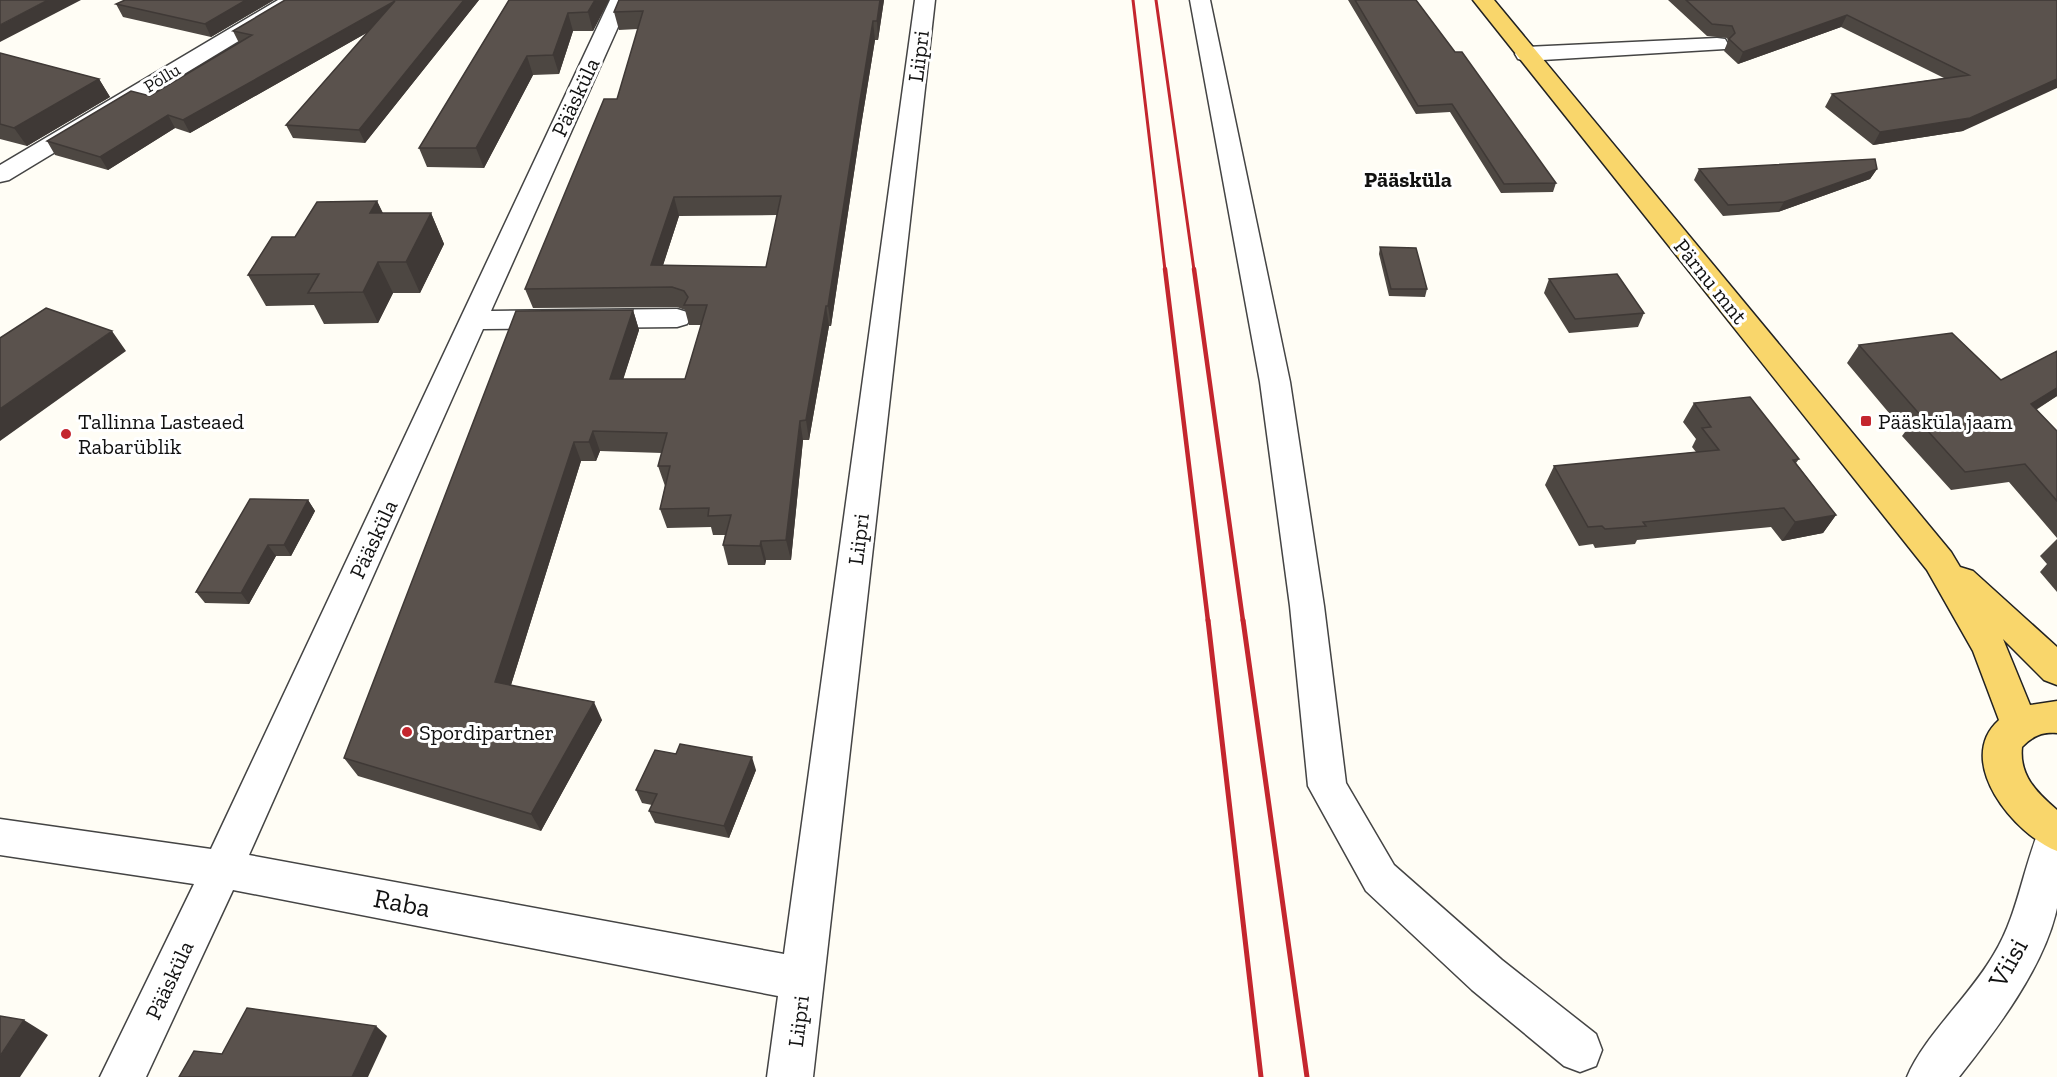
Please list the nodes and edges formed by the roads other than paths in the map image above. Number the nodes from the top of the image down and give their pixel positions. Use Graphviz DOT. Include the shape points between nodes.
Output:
graph roads {
  1 [pos="293,0"];
  2 [pos="620,0"];
  3 [pos="925,0"];
  4 [pos="1200,0"];
  5 [pos="1483,0"];
  6 [pos="1717,44"];
  7 [pos="1526,54"];
  8 [pos="0,175"];
  9 [pos="677,318"];
  10 [pos="473,320"];
  11 [pos="1939,561"];
  12 [pos="2057,670"];
  13 [pos="2057,717"];
  14 [pos="2019,723"];
  15 [pos="2057,834"];
  16 [pos="0,837"];
  17 [pos="222,869"];
  18 [pos="803,979"];
  19 [pos="1580,1050"];
  20 [pos="123,1077"];
  21 [pos="790,1077"];
  22 [pos="1930,1077"];
  1 -- 8 [label="street, Põllu"];
  2 -- 10 [label="street, Pääsküla"];
  3 -- 18 [label="street, Liipri"];
  4 -- 19 [label="street" via="1275,382 1328,786 1380,878 1487,975"];
  5 -- 7 [label="main road, Pärnu mnt"];
  6 -- 7 [label="street"];
  7 -- 11 [label="main road, Pärnu mnt"];
  9 -- 10 [label="street"];
  10 -- 17 [label="street, Pääsküla"];
  11 -- 12 [label="main road, Pärnu mnt"];
  11 -- 14 [label="main road, Pärnu mnt" via="1990,648"];
  13 -- 14 [label="main road" via="2044,716"];
  14 -- 15 [label="main road" via="2003,741 2002,766 2017,795"];
  15 -- 22 [label="street, Viisi" via="2041,894 2018,954"];
  16 -- 17 [label="street, Raba"];
  17 -- 18 [label="street, Raba"];
  17 -- 20 [label="street, Pääsküla"];
  18 -- 21 [label="street, Liipri"];
}
